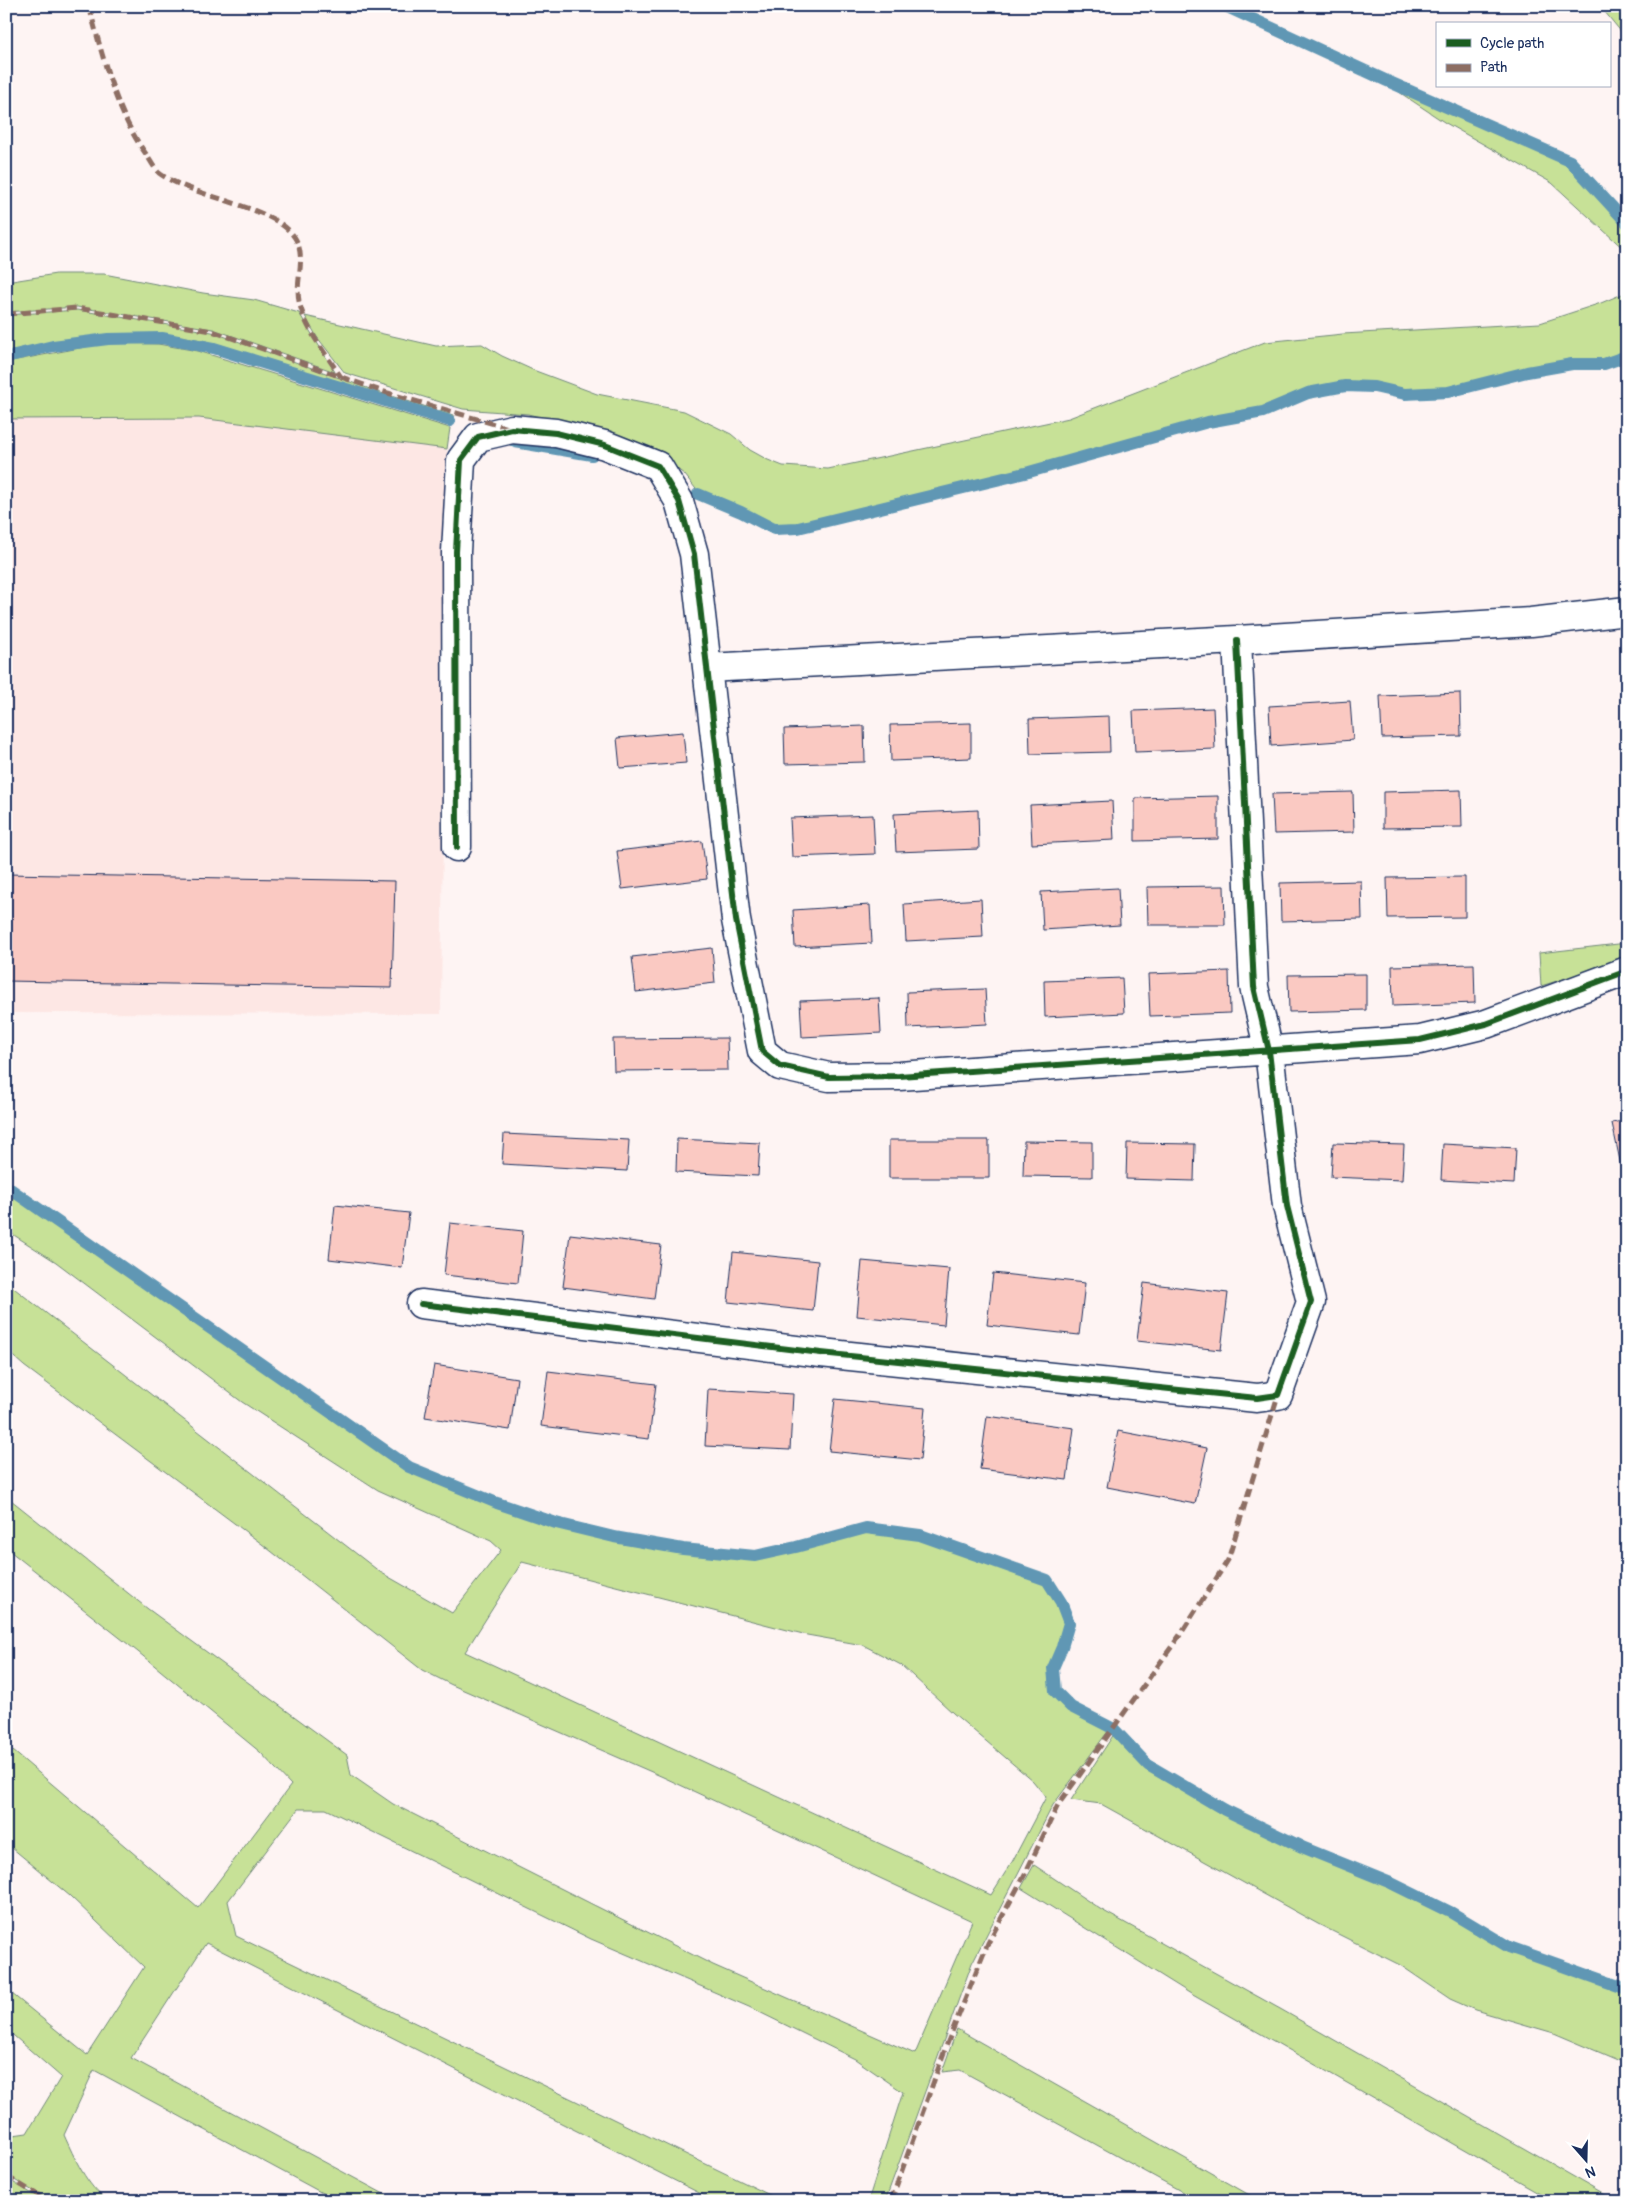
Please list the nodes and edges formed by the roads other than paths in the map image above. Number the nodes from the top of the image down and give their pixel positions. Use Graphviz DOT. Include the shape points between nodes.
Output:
graph roads {
  1 [pos="1627,611"];
  2 [pos="1237,640"];
  3 [pos="707,668"];
  4 [pos="457,847"];
  5 [pos="1627,971"];
  6 [pos="1269,1052"];
  7 [pos="421,1304"];
  1 -- 2 [label="street" via="1532,622"];
  2 -- 3 [label="street"];
  2 -- 6 [label="street" via="1254,987"];
  3 -- 4 [label="street" via="694,554 680,501 658,466 605,445 556,433 512,429 478,437 461,460 456,552"];
  3 -- 6 [label="street" via="736,920 762,1051 780,1066 829,1076 899,1076"];
  5 -- 6 [label="street" via="1486,1024 1420,1040"];
  6 -- 7 [label="street" via="1287,1206 1311,1302 1278,1395 1257,1398 831,1354"];
}
